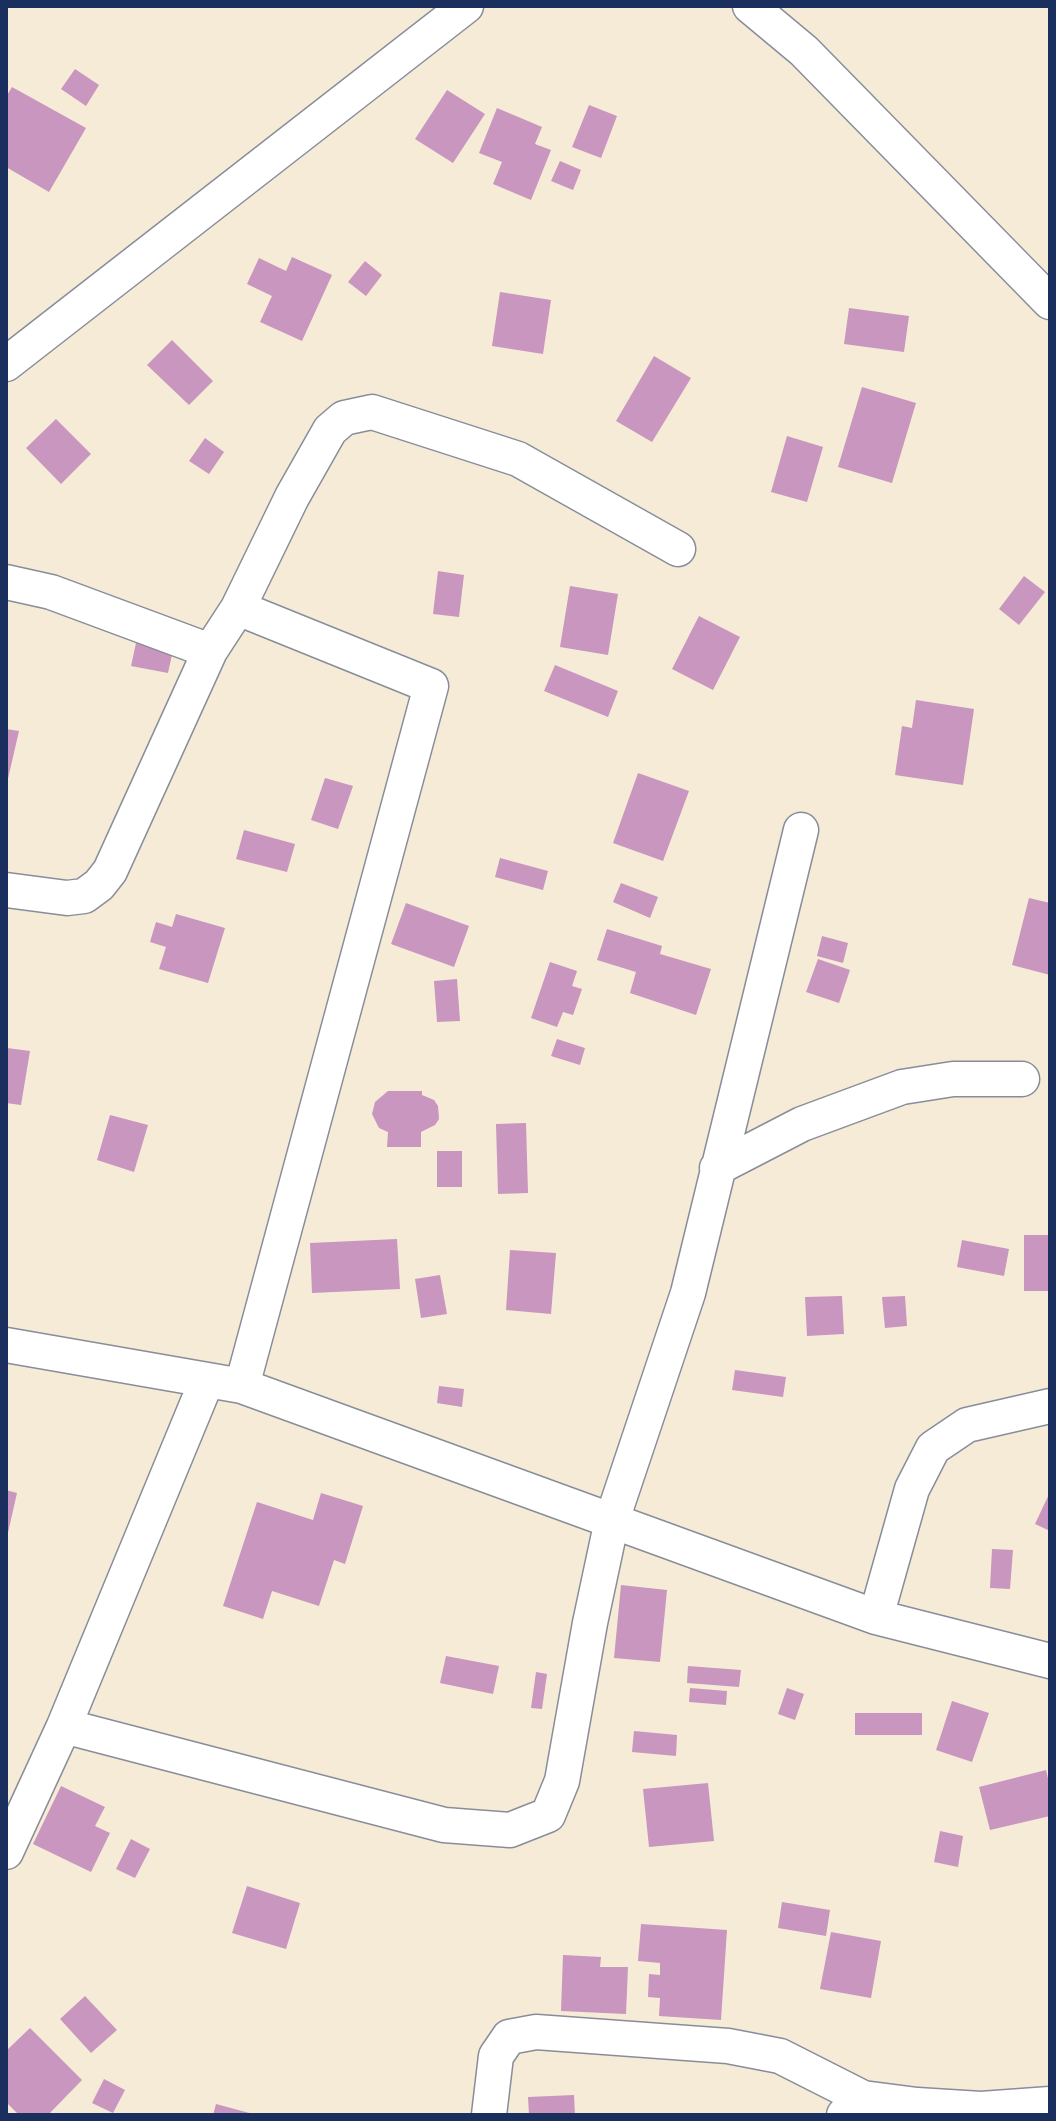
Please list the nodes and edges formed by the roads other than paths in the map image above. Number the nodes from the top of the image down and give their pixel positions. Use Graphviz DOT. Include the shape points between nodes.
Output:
graph roads {
  1 [pos="750,6"];
  2 [pos="444,12"];
  3 [pos="1050,302"];
  4 [pos="6,364"];
  5 [pos="678,549"];
  6 [pos="6,582"];
  7 [pos="238,608"];
  8 [pos="210,651"];
  9 [pos="801,830"];
  10 [pos="6,890"];
  11 [pos="1022,1079"];
  12 [pos="717,1168"];
  13 [pos="6,1345"];
  14 [pos="207,1380"];
  15 [pos="242,1386"];
  16 [pos="1050,1406"];
  17 [pos="612,1520"];
  18 [pos="876,1617"];
  19 [pos="1050,1661"];
  20 [pos="64,1726"];
  21 [pos="6,1852"];
  22 [pos="1050,2104"];
  23 [pos="854,2106"];
  24 [pos="489,2115"];
  1 -- 3 [label="street" via="804,51"];
  2 -- 4 [label="street"];
  5 -- 7 [label="street" via="518,459 372,412 344,418 330,430"];
  6 -- 8 [label="street" via="51,592"];
  7 -- 8 [label="street"];
  7 -- 15 [label="street" via="431,686"];
  8 -- 10 [label="street" via="99,885 84,896 67,898"];
  9 -- 12 [label="street"];
  11 -- 12 [label="street" via="953,1079 902,1087 802,1124"];
  12 -- 17 [label="street" via="688,1293"];
  13 -- 14 [label="street"];
  14 -- 15 [label="street"];
  14 -- 20 [label="street"];
  15 -- 17 [label="street"];
  16 -- 18 [label="street" via="967,1425 933,1448 912,1489"];
  17 -- 18 [label="street"];
  17 -- 20 [label="street" via="562,1781 548,1815 510,1830 444,1825"];
  18 -- 19 [label="street"];
  20 -- 21 [label="street"];
  22 -- 23 [label="street" via="981,2109"];
  23 -- 24 [label="street" via="780,2056 728,2046 536,2032 509,2037 496,2056"];
}
